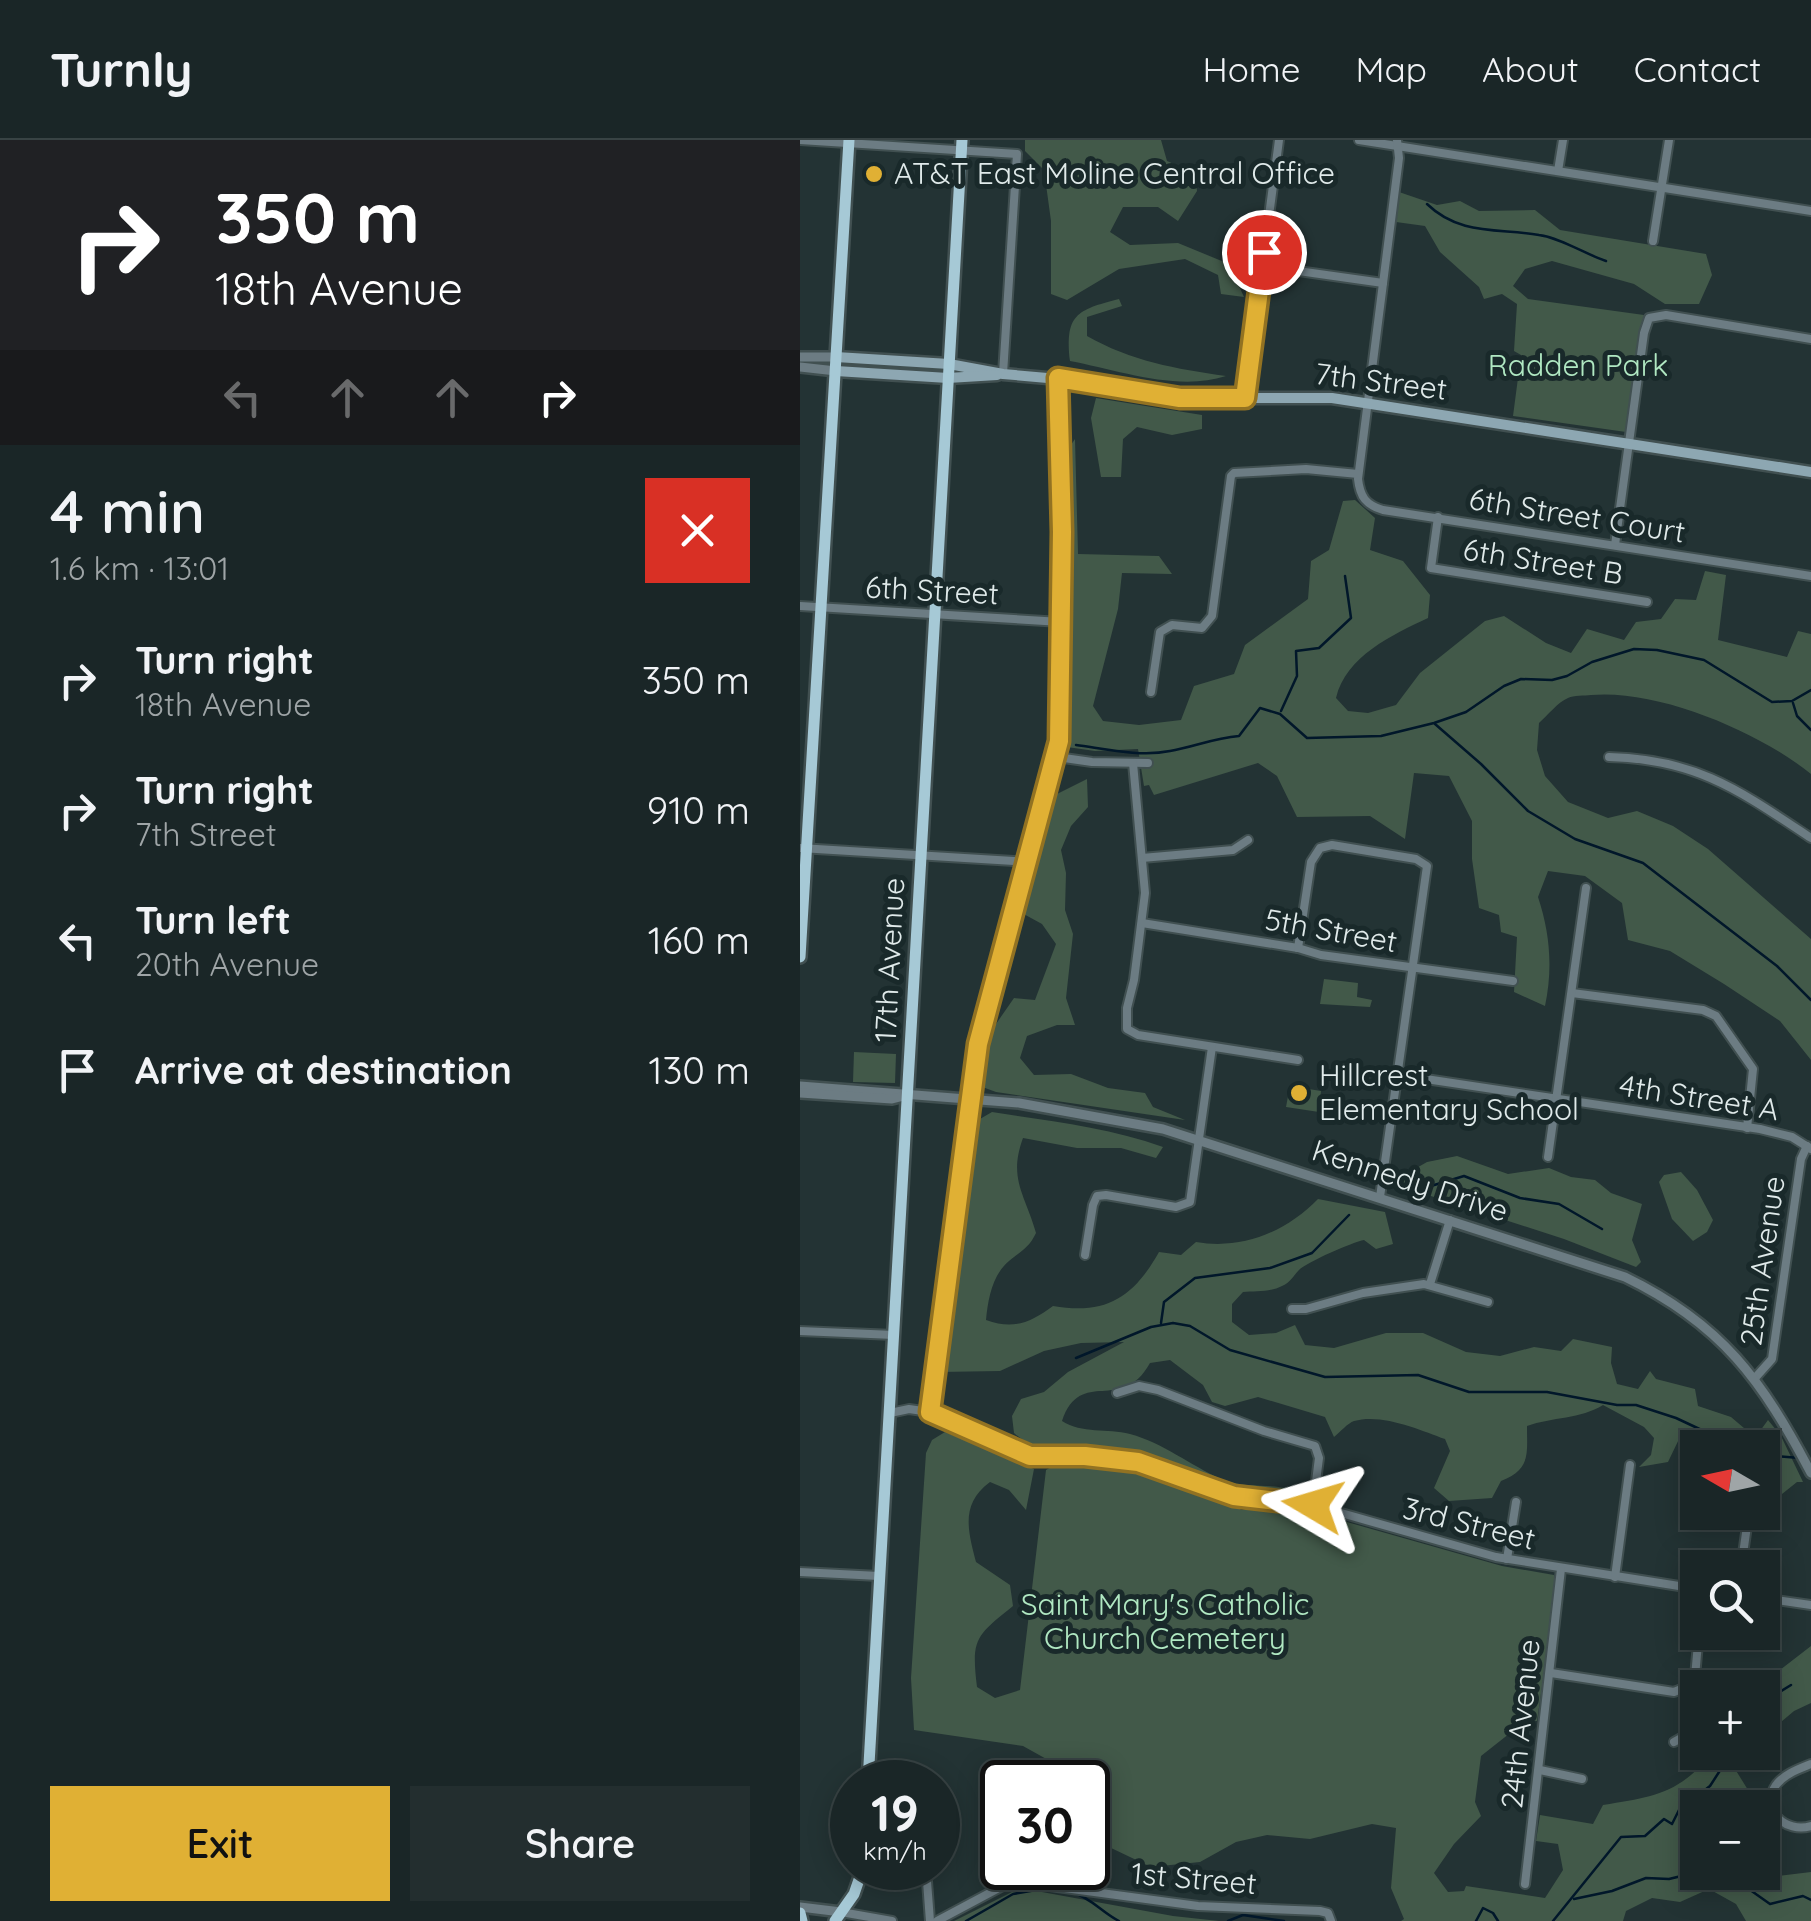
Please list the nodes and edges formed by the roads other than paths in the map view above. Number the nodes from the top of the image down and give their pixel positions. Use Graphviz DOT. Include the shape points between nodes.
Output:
graph roads {
  1 [pos="800,140"];
  2 [pos="1278,140"];
  3 [pos="1359,140"];
  4 [pos="1453,140"];
  5 [pos="1563,140"];
  6 [pos="1669,140"];
  7 [pos="849,142"];
  8 [pos="1398,143"];
  9 [pos="962,145"];
  10 [pos="1450,155"];
  11 [pos="1558,171"];
  12 [pos="1661,187"];
  13 [pos="1811,211"];
  14 [pos="1653,240"];
  15 [pos="1262,266"];
  16 [pos="1383,284"];
  17 [pos="1811,338"];
  18 [pos="800,357"];
  19 [pos="836,357"];
  20 [pos="949,364"];
  21 [pos="800,367"];
  22 [pos="836,372"];
  23 [pos="1003,374"];
  24 [pos="948,378"];
  25 [pos="1058,378"];
  26 [pos="1245,398"];
  27 [pos="1368,403"];
  28 [pos="1630,443"];
  29 [pos="1811,472"];
  30 [pos="1358,474"];
  31 [pos="1438,518"];
  32 [pos="1614,545"];
  33 [pos="1811,576"];
  34 [pos="1648,602"];
  35 [pos="800,606"];
  36 [pos="820,607"];
  37 [pos="935,614"];
  38 [pos="1061,622"];
  39 [pos="1152,692"];
  40 [pos="1057,757"];
  41 [pos="1609,757"];
  42 [pos="1133,763"];
  43 [pos="1148,763"];
  44 [pos="1811,838"];
  45 [pos="1248,840"];
  46 [pos="803,848"];
  47 [pos="922,855"];
  48 [pos="1142,858"];
  49 [pos="1029,862"];
  50 [pos="1586,888"];
  51 [pos="1142,923"];
  52 [pos="1298,948"];
  53 [pos="800,957"];
  54 [pos="1414,968"];
  55 [pos="1513,981"];
  56 [pos="1572,993"];
  57 [pos="1212,1047"];
  58 [pos="1298,1060"];
  59 [pos="1399,1075"];
  60 [pos="800,1090"];
  61 [pos="907,1096"];
  62 [pos="1556,1098"];
  63 [pos="971,1099"];
  64 [pos="1747,1128"];
  65 [pos="1199,1140"];
  66 [pos="1809,1147"];
  67 [pos="1548,1157"];
  68 [pos="1380,1197"];
  69 [pos="1450,1220"];
  70 [pos="1085,1255"];
  71 [pos="1430,1284"];
  72 [pos="1488,1302"];
  73 [pos="1292,1309"];
  74 [pos="800,1330"];
  75 [pos="894,1335"];
  76 [pos="1755,1378"];
  77 [pos="1117,1392"];
  78 [pos="930,1412"];
  79 [pos="890,1413"];
  80 [pos="1630,1465"];
  81 [pos="1811,1472"];
  82 [pos="1516,1502"];
  83 [pos="1313,1505"];
  84 [pos="1507,1560"];
  85 [pos="1561,1569"];
  86 [pos="800,1572"];
  87 [pos="879,1576"];
  88 [pos="1615,1577"];
  89 [pos="1680,1586"];
  90 [pos="1780,1601"];
  91 [pos="1811,1605"];
  92 [pos="1551,1673"];
  93 [pos="1680,1689"];
  94 [pos="1680,1738"];
  95 [pos="1674,1742"];
  96 [pos="869,1760"];
  97 [pos="1811,1764"];
  98 [pos="1540,1770"];
  99 [pos="1582,1779"];
  100 [pos="1811,1826"];
  101 [pos="1525,1884"];
  102 [pos="855,1890"];
  103 [pos="929,1890"];
  104 [pos="800,1910"];
  105 [pos="838,1917"];
  106 [pos="802,1921"];
  107 [pos="892,1921"];
  108 [pos="934,1921"];
  109 [pos="1331,1921"];
  1 -- 7 [label="street"];
  2 -- 15 [label="street"];
  3 -- 8 [label="street"];
  4 -- 10 [label="street"];
  5 -- 11 [label="street"];
  6 -- 12 [label="street"];
  7 -- 9 [label="street"];
  7 -- 19 [label="main road"];
  8 -- 10 [label="street"];
  8 -- 16 [label="street"];
  9 -- 20 [label="main road, 17th Avenue"];
  9 -- 23 [label="street" via="1018,154"];
  10 -- 11 [label="street"];
  11 -- 12 [label="street"];
  12 -- 13 [label="street"];
  12 -- 14 [label="street"];
  15 -- 16 [label="street"];
  15 -- 26 [label="street"];
  16 -- 27 [label="street"];
  17 -- 28 [label="street" via="1650,318"];
  18 -- 19 [label="street, 7th Street"];
  19 -- 20 [label="main road, 7th Street"];
  19 -- 22 [label="main road"];
  20 -- 23 [label="main road, 7th Street"];
  20 -- 24 [label="main road, 17th Avenue"];
  21 -- 22 [label="street, 7th Street"];
  22 -- 24 [label="main road, 7th Street"];
  22 -- 36 [label="main road"];
  23 -- 24 [label="main road, 7th Street"];
  23 -- 25 [label="main road, 7th Street"];
  24 -- 37 [label="main road, 17th Avenue"];
  25 -- 26 [label="main road, 7th Street" via="1180,398"];
  25 -- 38 [label="street"];
  26 -- 27 [label="main road, 7th Street"];
  27 -- 28 [label="main road, 7th Street"];
  27 -- 30 [label="street"];
  28 -- 29 [label="main road, 7th Street"];
  28 -- 32 [label="street"];
  30 -- 31 [label="street, 6th Street Court" via="1361,496 1372,506"];
  30 -- 39 [label="street" via="1297,468 1231,476 1212,616 1202,628 1172,625 1160,632"];
  31 -- 32 [label="street, 6th Street Court"];
  31 -- 34 [label="street, 6th Street B" via="1430,568"];
  32 -- 33 [label="street, 6th Street Court"];
  35 -- 36 [label="street, 6th Street"];
  36 -- 37 [label="street, 6th Street"];
  36 -- 46 [label="main road"];
  37 -- 38 [label="street, 6th Street"];
  37 -- 47 [label="main road, 17th Avenue"];
  38 -- 40 [label="street"];
  40 -- 42 [label="street"];
  40 -- 49 [label="street"];
  41 -- 44 [label="street" via="1714,777"];
  42 -- 43 [label="street"];
  42 -- 48 [label="street"];
  45 -- 48 [label="street" via="1233,850"];
  46 -- 47 [label="street"];
  46 -- 53 [label="main road"];
  47 -- 49 [label="street"];
  47 -- 61 [label="main road, 17th Avenue"];
  48 -- 51 [label="street"];
  49 -- 63 [label="street" via="989,998"];
  50 -- 56 [label="street"];
  51 -- 52 [label="street, 5th Street"];
  51 -- 57 [label="street" via="1128,1029"];
  52 -- 54 [label="street, 5th Street"];
  52 -- 54 [label="street" via="1316,850 1332,846 1416,859 1427,866"];
  54 -- 55 [label="street, 5th Street"];
  54 -- 59 [label="street"];
  56 -- 62 [label="street"];
  56 -- 64 [label="street" via="1716,1016 1752,1065"];
  57 -- 58 [label="street"];
  57 -- 65 [label="street"];
  59 -- 62 [label="street, 4th Street A"];
  59 -- 68 [label="street"];
  60 -- 61 [label="street, Kennedy Drive"];
  61 -- 63 [label="street, Kennedy Drive"];
  61 -- 75 [label="main road, 17th Avenue"];
  62 -- 64 [label="street, 4th Street A"];
  62 -- 67 [label="street"];
  63 -- 65 [label="street, Kennedy Drive" via="1095,1115"];
  63 -- 78 [label="street"];
  64 -- 66 [label="street, 4th Street A" via="1784,1134"];
  65 -- 68 [label="street, Kennedy Drive"];
  65 -- 70 [label="street" via="1187,1205 1097,1196"];
  66 -- 76 [label="street, 25th Avenue" via="1800,1159 1772,1359"];
  68 -- 69 [label="street, Kennedy Drive"];
  69 -- 71 [label="street"];
  69 -- 76 [label="street, Kennedy Drive" via="1643,1286 1690,1314"];
  71 -- 72 [label="street"];
  71 -- 73 [label="street"];
  74 -- 75 [label="street"];
  75 -- 79 [label="main road, 17th Avenue"];
  76 -- 81 [label="street, Kennedy Drive"];
  77 -- 83 [label="street" via="1158,1390 1315,1446"];
  78 -- 79 [label="street, 3rd Street"];
  78 -- 83 [label="street, 3rd Street" via="1030,1456 1138,1462 1234,1496"];
  79 -- 87 [label="main road, 17th Avenue"];
  80 -- 88 [label="street"];
  82 -- 84 [label="street"];
  83 -- 84 [label="street, 3rd Street"];
  84 -- 85 [label="street, 3rd Street"];
  85 -- 88 [label="street, 3rd Street"];
  85 -- 92 [label="street, 24th Avenue"];
  86 -- 87 [label="street"];
  87 -- 96 [label="main road, 17th Avenue"];
  88 -- 89 [label="street, 3rd Street"];
  90 -- 91 [label="street"];
  92 -- 93 [label="street"];
  92 -- 98 [label="street, 24th Avenue"];
  94 -- 95 [label="street"];
  97 -- 100 [label="street" via="1788,1774 1771,1802 1780,1821"];
  98 -- 99 [label="street"];
  98 -- 101 [label="street, 24th Avenue"];
  102 -- 105 [label="main road"];
  103 -- 108 [label="street"];
  104 -- 105 [label="street"];
  104 -- 106 [label="main road"];
  105 -- 107 [label="street"];
  108 -- 109 [label="street, 1st Street" via="1012,1881 1198,1906 1320,1911"];
}
